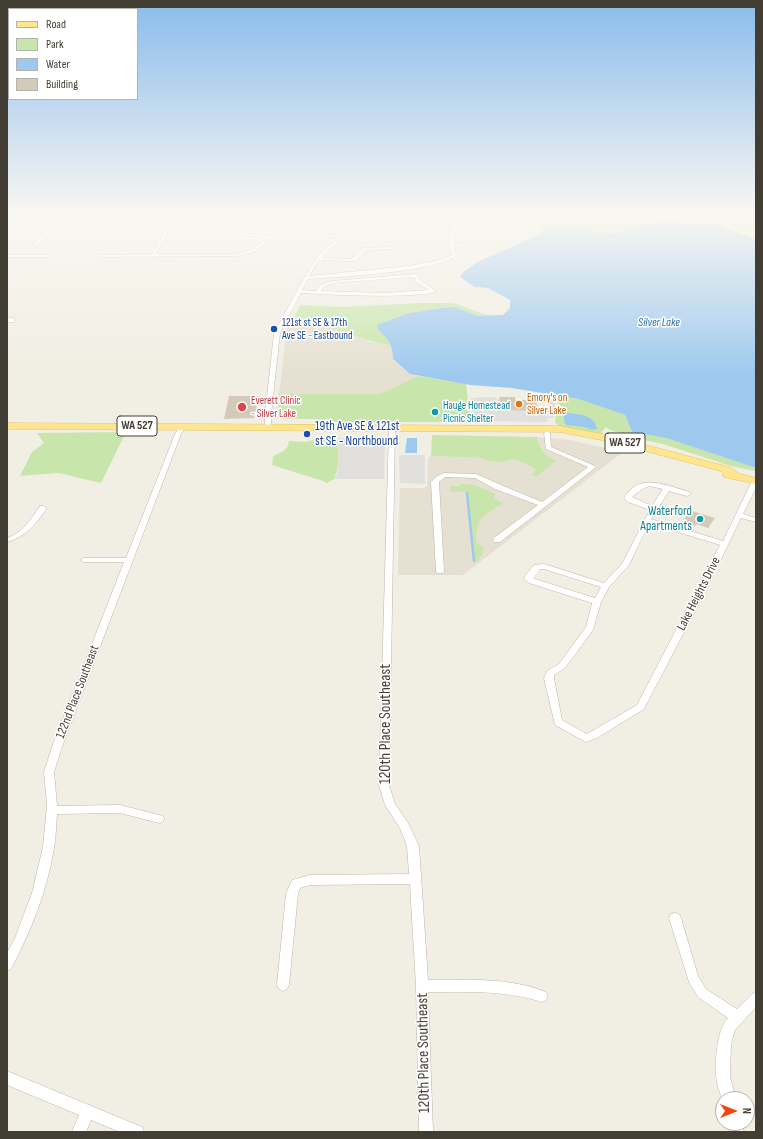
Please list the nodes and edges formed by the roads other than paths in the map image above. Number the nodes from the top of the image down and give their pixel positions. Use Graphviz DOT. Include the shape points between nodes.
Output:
graph roads {
  1 [pos="312,269"];
  2 [pos="390,269"];
  3 [pos="306,278"];
  4 [pos="300,291"];
  5 [pos="318,292"];
  6 [pos="7,426"];
  7 [pos="183,426"];
  8 [pos="268,428"];
  9 [pos="392,429"];
  10 [pos="512,429"];
  11 [pos="547,433"];
  12 [pos="736,475"];
  13 [pos="756,481"];
  14 [pos="667,488"];
  15 [pos="687,494"];
  16 [pos="543,505"];
  17 [pos="43,508"];
  18 [pos="654,509"];
  19 [pos="739,515"];
  20 [pos="647,520"];
  21 [pos="756,520"];
  22 [pos="7,540"];
  23 [pos="497,540"];
  24 [pos="725,544"];
  25 [pos="84,560"];
  26 [pos="128,560"];
  27 [pos="440,570"];
  28 [pos="606,586"];
  29 [pos="597,602"];
  30 [pos="52,810"];
  31 [pos="159,819"];
  32 [pos="416,879"];
  33 [pos="675,918"];
  34 [pos="7,964"];
  35 [pos="283,985"];
  36 [pos="422,986"];
  37 [pos="542,996"];
  38 [pos="756,998"];
  39 [pos="738,1017"];
  40 [pos="7,1078"];
  41 [pos="726,1091"];
  42 [pos="87,1111"];
  43 [pos="79,1132"];
  44 [pos="137,1132"];
  45 [pos="426,1132"];
  1 -- 3 [label="street"];
  2 -- 3 [label="street"];
  3 -- 4 [label="street"];
  4 -- 5 [label="street"];
  4 -- 8 [label="street" via="277,333"];
  5 -- 5 [label="street" via="338,294 434,291 418,281 416,275 332,282 322,286"];
  6 -- 7 [label="main road, WA 527"];
  7 -- 8 [label="main road, WA 527"];
  7 -- 26 [label="street, 122nd Place Southeast"];
  8 -- 9 [label="main road, WA 527"];
  9 -- 10 [label="main road, WA 527"];
  9 -- 32 [label="street, 120th Place Southeast" via="384,785 390,805 413,846"];
  10 -- 11 [label="main road, WA 527"];
  10 -- 12 [label="main road, WA 527" via="526,426 586,433 725,469"];
  11 -- 12 [label="main road, WA 527" via="602,442 720,474"];
  11 -- 16 [label="street" via="548,448 593,467"];
  12 -- 13 [label="main road, WA 527"];
  13 -- 19 [label="street, Lake Heights Drive"];
  14 -- 15 [label="street"];
  14 -- 18 [label="street"];
  14 -- 18 [label="street" via="643,484 628,498"];
  16 -- 23 [label="street"];
  16 -- 27 [label="street" via="476,476 444,475 438,478 435,482"];
  17 -- 22 [label="street" via="27,530"];
  18 -- 20 [label="street"];
  19 -- 21 [label="street"];
  19 -- 24 [label="street, Lake Heights Drive"];
  20 -- 24 [label="street"];
  20 -- 28 [label="street" via="625,565"];
  24 -- 29 [label="street, Lake Heights Drive" via="641,707 586,738 558,722 549,678 550,673 562,666 590,628"];
  25 -- 26 [label="street"];
  26 -- 30 [label="street, 122nd Place Southeast" via="49,772"];
  28 -- 29 [label="street"];
  28 -- 29 [label="street" via="544,566 537,567 529,575 528,578 532,581"];
  30 -- 31 [label="street" via="120,809"];
  30 -- 34 [label="street, 122nd Place Southeast" via="50,848 38,893 20,940"];
  32 -- 35 [label="street" via="310,880 296,884 292,894"];
  32 -- 36 [label="street, 120th Place Southeast"];
  33 -- 39 [label="street" via="693,978 702,993"];
  36 -- 37 [label="street" via="482,986 529,990"];
  36 -- 45 [label="street, 120th Place Southeast"];
  38 -- 39 [label="street"];
  39 -- 41 [label="street" via="729,1026 724,1044 723,1077"];
  40 -- 42 [label="street"];
  42 -- 43 [label="street"];
  42 -- 44 [label="street"];
}
